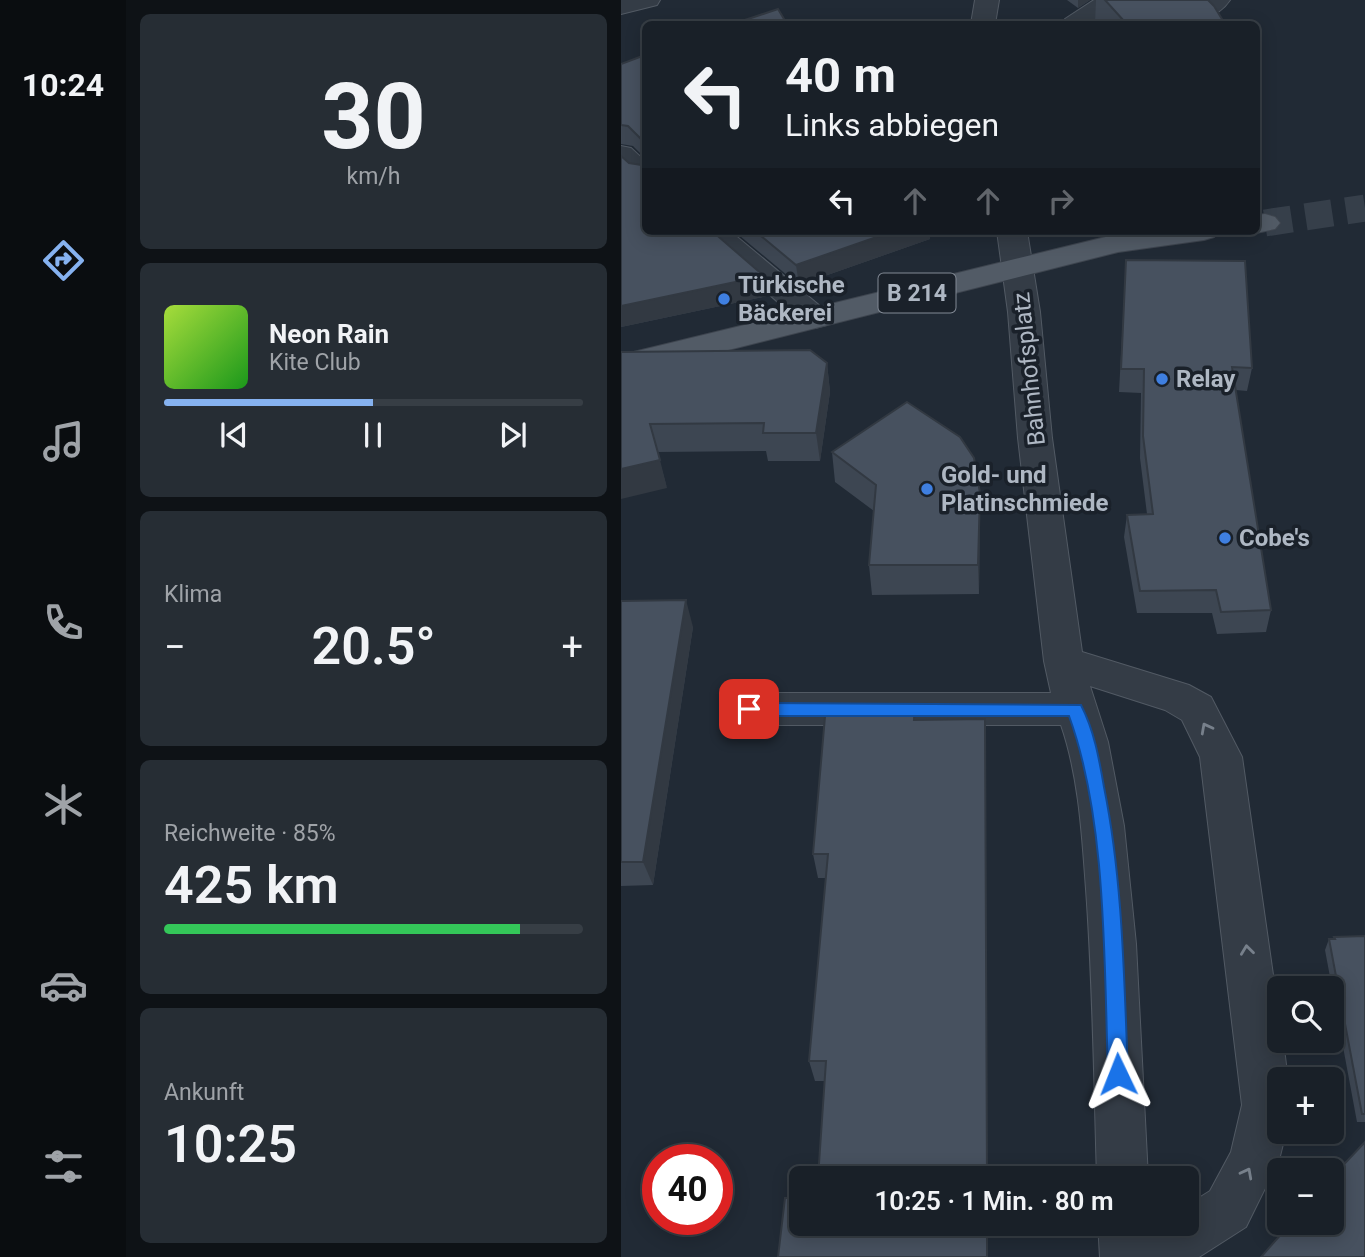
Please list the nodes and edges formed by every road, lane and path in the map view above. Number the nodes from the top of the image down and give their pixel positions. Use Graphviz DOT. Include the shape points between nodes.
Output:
graph roads {
  1 [pos="648,0"];
  2 [pos="987,0"];
  3 [pos="1110,0"];
  4 [pos="1227,6"];
  5 [pos="621,7"];
  6 [pos="984,21"];
  7 [pos="1078,21"];
  8 [pos="1186,21"];
  9 [pos="621,155"];
  10 [pos="642,172"];
  11 [pos="717,235"];
  12 [pos="1013,235"];
  13 [pos="1175,235"];
  14 [pos="1018,267"];
  15 [pos="815,318"];
  16 [pos="621,366"];
  17 [pos="1064,661"];
  18 [pos="749,709"];
  19 [pos="1075,709"];
  20 [pos="1122,1166"];
  21 [pos="1125,1236"];
  22 [pos="1126,1257"];
  23 [pos="1139,1257"];
  1 -- 5 [label="street"];
  2 -- 6 [label="street"];
  3 -- 7 [label="street"];
  4 -- 8 [label="street"];
  9 -- 10 [label="street"];
  11 -- 15 [label="street"];
  12 -- 14 [label="street, Bahnhofsplatz"];
  13 -- 14 [label="main road, B 214" via="1118,243"];
  14 -- 15 [label="main road, B 214"];
  14 -- 17 [label="street, Bahnhofsplatz"];
  15 -- 16 [label="main road, B 214"];
  17 -- 19 [label="street, Bahnhofsplatz"];
  23 -- 17 [label="street, one-way" via="1228,1209 1254,1160 1267,1105 1221,757 1197,709 1175,695"];
  18 -- 19 [label="street"];
  19 -- 20 [label="street, Bahnhofsplatz" via="1087,742 1103,826"];
  21 -- 22 [label="street"];
}
